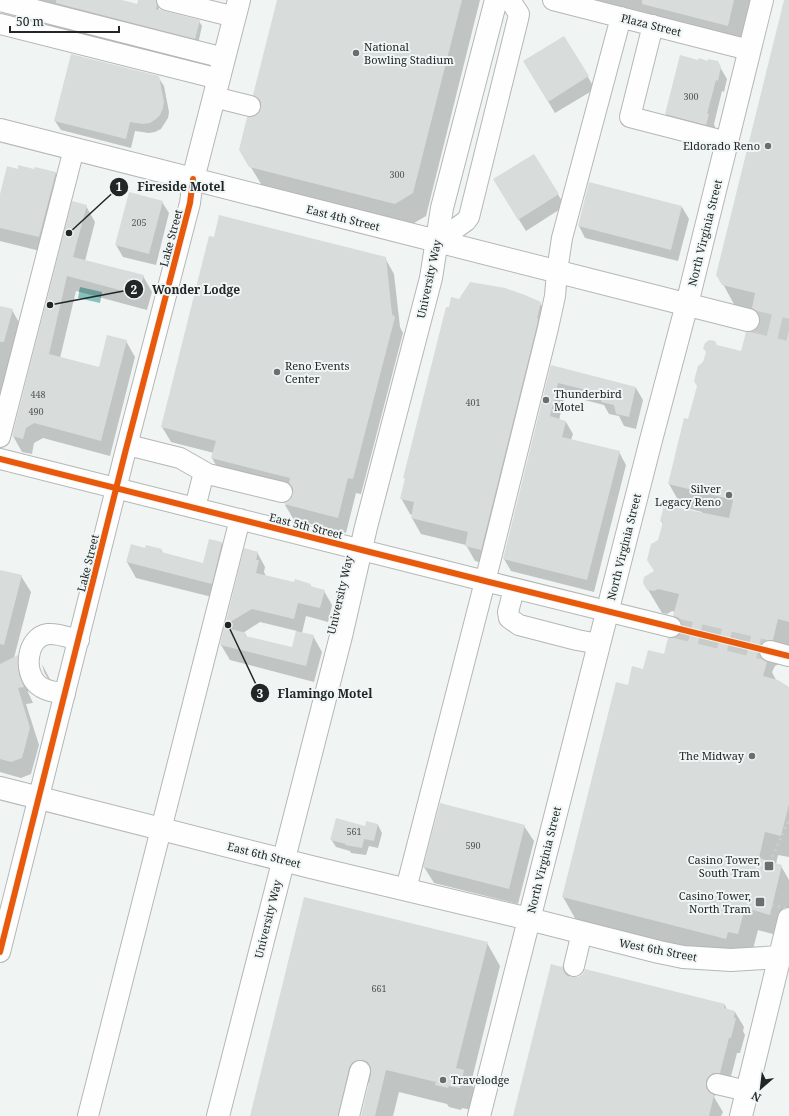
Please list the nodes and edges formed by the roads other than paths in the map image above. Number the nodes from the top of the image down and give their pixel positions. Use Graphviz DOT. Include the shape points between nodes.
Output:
graph roads {
  1 [pos="167,0"];
  2 [pos="496,0"];
  3 [pos="510,0"];
  4 [pos="553,0"];
  5 [pos="762,0"];
  6 [pos="0,1"];
  7 [pos="237,9"];
  8 [pos="621,17"];
  9 [pos="0,24"];
  10 [pos="653,25"];
  11 [pos="749,50"];
  12 [pos="224,58"];
  13 [pos="216,88"];
  14 [pos="250,106"];
  15 [pos="0,130"];
  16 [pos="727,142"];
  17 [pos="74,149"];
  18 [pos="193,179"];
  19 [pos="437,242"];
  20 [pos="557,271"];
  21 [pos="687,304"];
  22 [pos="748,320"];
  23 [pos="0,437"];
  24 [pos="128,445"];
  25 [pos="0,459"];
  26 [pos="204,472"];
  27 [pos="117,489"];
  28 [pos="282,492"];
  29 [pos="195,508"];
  30 [pos="240,519"];
  31 [pos="360,550"];
  32 [pos="485,581"];
  33 [pos="514,589"];
  34 [pos="608,611"];
  35 [pos="671,627"];
  36 [pos="79,640"];
  37 [pos="599,644"];
  38 [pos="770,651"];
  39 [pos="789,656"];
  40 [pos="65,694"];
  41 [pos="0,788"];
  42 [pos="39,798"];
  43 [pos="161,829"];
  44 [pos="283,859"];
  45 [pos="406,889"];
  46 [pos="529,919"];
  47 [pos="789,919"];
  48 [pos="582,932"];
  49 [pos="0,952"];
  50 [pos="785,956"];
  51 [pos="574,966"];
  52 [pos="360,1071"];
  53 [pos="716,1089"];
  54 [pos="744,1103"];
  55 [pos="88,1116"];
  56 [pos="218,1116"];
  57 [pos="349,1116"];
  58 [pos="479,1116"];
  1 -- 7 [label="street"];
  2 -- 19 [label="main road, University Way" via="442,208"];
  3 -- 19 [label="street" via="519,14 468,216 466,221"];
  4 -- 8 [label="street, Plaza Street"];
  5 -- 11 [label="main road, North Virginia Street"];
  6 -- 12 [label="street"];
  7 -- 12 [label="main road, Lake Street"];
  8 -- 10 [label="street, Plaza Street"];
  8 -- 20 [label="street" via="562,238"];
  9 -- 13 [label="street"];
  10 -- 11 [label="street, Plaza Street"];
  10 -- 16 [label="street" via="630,117"];
  11 -- 16 [label="main road, North Virginia Street"];
  12 -- 13 [label="main road, Lake Street"];
  13 -- 14 [label="street"];
  13 -- 18 [label="main road, Lake Street"];
  15 -- 17 [label="main road, East 4th Street"];
  16 -- 21 [label="main road, North Virginia Street"];
  17 -- 18 [label="main road, East 4th Street"];
  17 -- 23 [label="street"];
  18 -- 19 [label="main road, East 4th Street"];
  18 -- 24 [label="street, Lake Street" via="190,204"];
  19 -- 20 [label="main road, East 4th Street"];
  19 -- 31 [label="main road, University Way" via="431,278"];
  20 -- 21 [label="main road, East 4th Street"];
  20 -- 32 [label="street" via="555,296"];
  21 -- 22 [label="main road, East 4th Street"];
  21 -- 34 [label="main road, North Virginia Street"];
  24 -- 26 [label="street" via="180,458"];
  24 -- 27 [label="street, Lake Street"];
  25 -- 27 [label="street, East 5th Street"];
  26 -- 28 [label="street"];
  26 -- 29 [label="street"];
  27 -- 29 [label="street, East 5th Street"];
  27 -- 36 [label="street, Lake Street"];
  29 -- 30 [label="street, East 5th Street"];
  30 -- 31 [label="street, East 5th Street"];
  30 -- 43 [label="street"];
  31 -- 32 [label="street, East 5th Street"];
  31 -- 44 [label="main road, University Way" via="341,636"];
  32 -- 33 [label="street, East 5th Street"];
  32 -- 45 [label="street"];
  33 -- 34 [label="street, East 5th Street"];
  33 -- 37 [label="street" via="508,612 513,622"];
  34 -- 35 [label="street, East 5th Street"];
  34 -- 37 [label="main road, North Virginia Street"];
  36 -- 40 [label="street, Lake Street"];
  36 -- 40 [label="street" via="46,634 37,640 31,650 31,677 43,688"];
  37 -- 46 [label="main road, North Virginia Street"];
  38 -- 39 [label="street"];
  40 -- 42 [label="street, Lake Street"];
  41 -- 42 [label="main road, East 6th Street"];
  42 -- 43 [label="main road, East 6th Street"];
  42 -- 49 [label="street, Lake Street"];
  43 -- 44 [label="main road, East 6th Street"];
  43 -- 55 [label="street"];
  44 -- 45 [label="main road, East 6th Street"];
  44 -- 56 [label="main road, University Way"];
  45 -- 46 [label="main road, East 6th Street"];
  46 -- 48 [label="main road, West 6th Street"];
  46 -- 58 [label="main road, North Virginia Street"];
  47 -- 50 [label="main road"];
  48 -- 50 [label="main road, West 6th Street" via="683,957 731,960"];
  48 -- 51 [label="street"];
  50 -- 54 [label="main road"];
  52 -- 57 [label="street"];
  53 -- 54 [label="street"];
}
